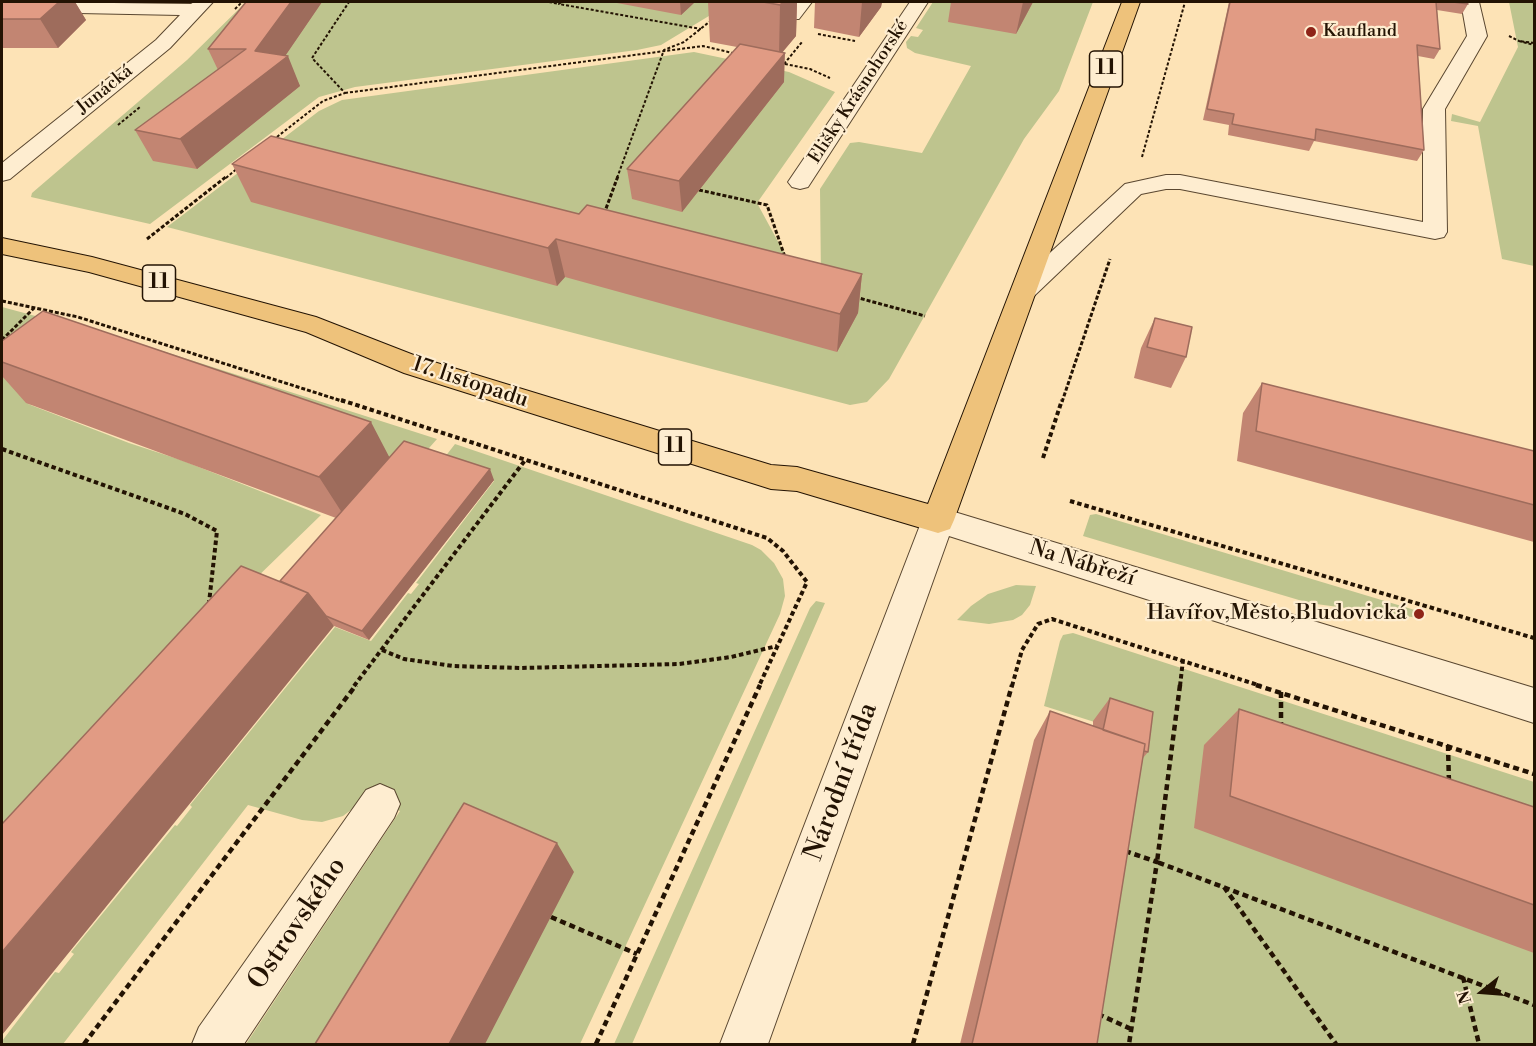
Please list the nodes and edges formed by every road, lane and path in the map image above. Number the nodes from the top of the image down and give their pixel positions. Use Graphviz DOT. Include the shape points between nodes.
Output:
graph roads {
  1 [pos="348,2"];
  2 [pos="549,2"];
  3 [pos="919,2"];
  4 [pos="1131,2"];
  5 [pos="1185,2"];
  6 [pos="1470,2"];
  7 [pos="560,3"];
  8 [pos="200,6"];
  9 [pos="14,8"];
  10 [pos="721,14"];
  11 [pos="701,28"];
  12 [pos="1511,37"];
  13 [pos="804,40"];
  14 [pos="1534,44"];
  15 [pos="664,51"];
  16 [pos="738,54"];
  17 [pos="773,61"];
  18 [pos="784,64"];
  19 [pos="838,82"];
  20 [pos="345,93"];
  21 [pos="267,145"];
  22 [pos="240,166"];
  23 [pos="2,174"];
  24 [pos="800,182"];
  25 [pos="1133,189"];
  26 [pos="699,190"];
  27 [pos="603,217"];
  28 [pos="147,238"];
  29 [pos="2,246"];
  30 [pos="1111,257"];
  31 [pos="790,270"];
  32 [pos="1025,290"];
  33 [pos="848,295"];
  34 [pos="2,301"];
  35 [pos="34,308"];
  36 [pos="925,316"];
  37 [pos="2,340"];
  38 [pos="2,449"];
  39 [pos="1043,458"];
  40 [pos="526,459"];
  41 [pos="1070,501"];
  42 [pos="938,520"];
  43 [pos="207,607"];
  44 [pos="1534,638"];
  45 [pos="778,646"];
  46 [pos="382,650"];
  47 [pos="1183,660"];
  48 [pos="1281,692"];
  49 [pos="1534,706"];
  50 [pos="1280,737"];
  51 [pos="1448,746"];
  52 [pos="1534,774"];
  53 [pos="1450,788"];
  54 [pos="380,804"];
  55 [pos="1119,849"];
  56 [pos="1157,862"];
  57 [pos="1223,886"];
  58 [pos="551,917"];
  59 [pos="637,954"];
  60 [pos="1463,977"];
  61 [pos="1534,1005"];
  62 [pos="1091,1011"];
  63 [pos="1131,1029"];
  64 [pos="84,1044"];
  65 [pos="216,1044"];
  66 [pos="596,1044"];
  67 [pos="744,1044"];
  68 [pos="914,1044"];
  69 [pos="1129,1044"];
  70 [pos="1336,1044"];
  71 [pos="1479,1044"];
  1 -- 20 [label="path" via="312,58"];
  2 -- 7 [label="path"];
  3 -- 24 [label="street, Elišky Krásnohorské"];
  4 -- 32 [label="main road, 11"];
  5 -- 25 [label="path"];
  6 -- 25 [label="street" via="1477,36 1434,109 1435,232 1179,182"];
  7 -- 11 [label="path"];
  8 -- 9 [label="street"];
  8 -- 23 [label="street, Junácká" via="163,44"];
  10 -- 11 [label="path"];
  11 -- 15 [label="path"];
  12 -- 14 [label="path"];
  13 -- 18 [label="path"];
  15 -- 16 [label="path" via="703,46"];
  15 -- 20 [label="path"];
  15 -- 27 [label="path"];
  17 -- 18 [label="path"];
  18 -- 19 [label="path" via="810,69"];
  20 -- 21 [label="path" via="323,100"];
  22 -- 28 [label="path"];
  25 -- 32 [label="street"];
  26 -- 31 [label="path" via="767,205"];
  29 -- 42 [label="main road, 17. listopadu / 11" via="114,271 316,326 414,366 771,477 797,479"];
  30 -- 39 [label="path"];
  32 -- 42 [label="main road, 11"];
  33 -- 36 [label="path"];
  34 -- 35 [label="path"];
  35 -- 37 [label="path"];
  35 -- 40 [label="path" via="78,317"];
  38 -- 43 [label="path" via="185,514 217,531"];
  40 -- 45 [label="path" via="774,542 807,582"];
  40 -- 46 [label="path"];
  41 -- 44 [label="path"];
  42 -- 49 [label="street, Na Nábřeží"];
  42 -- 67 [label="street, Národní třída"];
  45 -- 46 [label="path" via="679,664 520,668 453,666 404,659"];
  45 -- 59 [label="path"];
  46 -- 64 [label="path"];
  47 -- 48 [label="path"];
  47 -- 56 [label="path"];
  47 -- 68 [label="path" via="1052,619 1038,624 1022,650"];
  48 -- 50 [label="path"];
  48 -- 51 [label="path"];
  51 -- 52 [label="path"];
  51 -- 53 [label="path"];
  54 -- 65 [label="street, Ostrovského"];
  55 -- 56 [label="path"];
  56 -- 57 [label="path"];
  56 -- 63 [label="path"];
  57 -- 60 [label="path"];
  57 -- 70 [label="path"];
  58 -- 59 [label="path"];
  59 -- 66 [label="path"];
  60 -- 61 [label="path"];
  60 -- 71 [label="path"];
  62 -- 63 [label="path"];
  63 -- 69 [label="path"];
}
